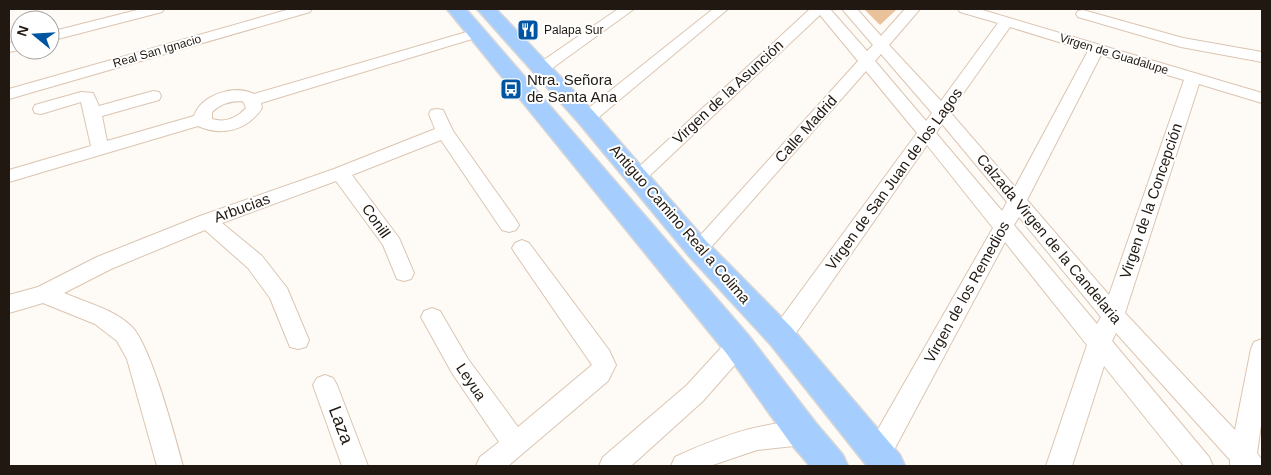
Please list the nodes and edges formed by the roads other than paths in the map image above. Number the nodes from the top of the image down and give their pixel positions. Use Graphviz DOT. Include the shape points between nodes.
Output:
graph roads {
  1 [pos="157,9"];
  2 [pos="305,9"];
  3 [pos="627,9"];
  4 [pos="722,9"];
  5 [pos="818,9"];
  6 [pos="823,9"];
  7 [pos="849,9"];
  8 [pos="913,9"];
  9 [pos="965,9"];
  10 [pos="1083,14"];
  11 [pos="472,19"];
  12 [pos="1007,21"];
  13 [pos="60,34"];
  14 [pos="882,44"];
  15 [pos="1096,49"];
  16 [pos="1260,54"];
  17 [pos="866,61"];
  18 [pos="542,69"];
  19 [pos="1194,78"];
  20 [pos="9,94"];
  21 [pos="153,96"];
  22 [pos="1262,98"];
  23 [pos="252,100"];
  24 [pos="40,109"];
  25 [pos="941,112"];
  26 [pos="93,114"];
  27 [pos="437,114"];
  28 [pos="202,118"];
  29 [pos="587,118"];
  30 [pos="445,132"];
  31 [pos="927,133"];
  32 [pos="100,148"];
  33 [pos="340,173"];
  34 [pos="9,176"];
  35 [pos="638,176"];
  36 [pos="1016,200"];
  37 [pos="207,221"];
  38 [pos="509,225"];
  39 [pos="1003,228"];
  40 [pos="522,248"];
  41 [pos="698,248"];
  42 [pos="404,273"];
  43 [pos="44,294"];
  44 [pos="9,304"];
  45 [pos="1113,315"];
  46 [pos="432,316"];
  47 [pos="782,336"];
  48 [pos="298,340"];
  49 [pos="1099,344"];
  50 [pos="738,346"];
  51 [pos="1262,349"];
  52 [pos="325,385"];
  53 [pos="803,432"];
  54 [pos="515,444"];
  55 [pos="883,460"];
  56 [pos="1246,463"];
  57 [pos="170,466"];
  58 [pos="355,466"];
  59 [pos="489,466"];
  60 [pos="612,466"];
  61 [pos="684,466"];
  62 [pos="831,466"];
  63 [pos="1059,466"];
  64 [pos="1200,466"];
  1 -- 13 [label="street"];
  2 -- 20 [label="street, Real San Ignacio"];
  3 -- 18 [label="street"];
  4 -- 29 [label="street"];
  5 -- 35 [label="street, Virgen de la Asunción"];
  6 -- 17 [label="street, Calzada Virgen de la Candelaria"];
  7 -- 14 [label="street, Calzada Virgen de la Candelaria"];
  8 -- 14 [label="street, Calle Madrid"];
  9 -- 12 [label="street, Virgen de Guadalupe"];
  10 -- 16 [label="street" via="1181,42"];
  11 -- 18 [label="main road, Antiguo Camino Real a Colima"];
  11 -- 23 [label="street" via="387,63"];
  11 -- 50 [label="main road, Antiguo Camino Real a Colima"];
  12 -- 15 [label="street, Virgen de Guadalupe"];
  12 -- 25 [label="street, Virgen de San Juan de los Lagos"];
  14 -- 17 [label="street, Calle Madrid"];
  14 -- 25 [label="street, Calzada Virgen de la Candelaria"];
  15 -- 19 [label="street, Virgen de Guadalupe"];
  15 -- 36 [label="street, Virgen de los Remedios"];
  17 -- 31 [label="street, Calzada Virgen de la Candelaria"];
  17 -- 41 [label="street, Calle Madrid"];
  18 -- 29 [label="main road, Antiguo Camino Real a Colima"];
  19 -- 22 [label="street, Virgen de Guadalupe"];
  19 -- 45 [label="street, Virgen de la Concepción"];
  21 -- 26 [label="street"];
  23 -- 28 [label="street" via="240,96 221,98 206,108"];
  23 -- 28 [label="street" via="252,112 235,123 214,126"];
  24 -- 26 [label="street" via="85,96"];
  25 -- 31 [label="street, Virgen de San Juan de los Lagos"];
  25 -- 36 [label="street, Calzada Virgen de la Candelaria"];
  26 -- 32 [label="street"];
  27 -- 30 [label="street"];
  28 -- 32 [label="street"];
  29 -- 35 [label="main road, Antiguo Camino Real a Colima"];
  30 -- 33 [label="street, Arbucias"];
  30 -- 38 [label="street"];
  31 -- 39 [label="street, Calzada Virgen de la Candelaria"];
  31 -- 47 [label="street, Virgen de San Juan de los Lagos"];
  32 -- 34 [label="street"];
  33 -- 37 [label="street, Arbucias"];
  33 -- 42 [label="street, Conill" via="392,243"];
  35 -- 41 [label="main road, Antiguo Camino Real a Colima"];
  36 -- 39 [label="street, Virgen de los Remedios"];
  36 -- 45 [label="street, Calzada Virgen de la Candelaria"];
  37 -- 43 [label="street, Arbucias" via="104,263"];
  37 -- 48 [label="street" via="255,262 279,294"];
  39 -- 49 [label="street, Calzada Virgen de la Candelaria"];
  39 -- 55 [label="street, Virgen de los Remedios"];
  40 -- 54 [label="street" via="604,365 600,374"];
  41 -- 47 [label="main road, Antiguo Camino Real a Colima"];
  43 -- 44 [label="street, Arbucias"];
  43 -- 57 [label="street" via="103,318 125,334 138,357"];
  45 -- 49 [label="street, Virgen de la Concepción"];
  45 -- 56 [label="street, Calzada Virgen de la Candelaria"];
  46 -- 54 [label="street, Leyua" via="460,366"];
  47 -- 55 [label="main road, Antiguo Camino Real a Colima"];
  49 -- 63 [label="street, Virgen de la Concepción"];
  49 -- 64 [label="street, Calzada Virgen de la Candelaria"];
  50 -- 53 [label="main road, Antiguo Camino Real a Colima"];
  50 -- 60 [label="street" via="695,393"];
  51 -- 56 [label="street"];
  52 -- 58 [label="street, Laza"];
  53 -- 61 [label="street" via="752,438"];
  53 -- 62 [label="main road, Antiguo Camino Real a Colima"];
  54 -- 59 [label="street"];
}
